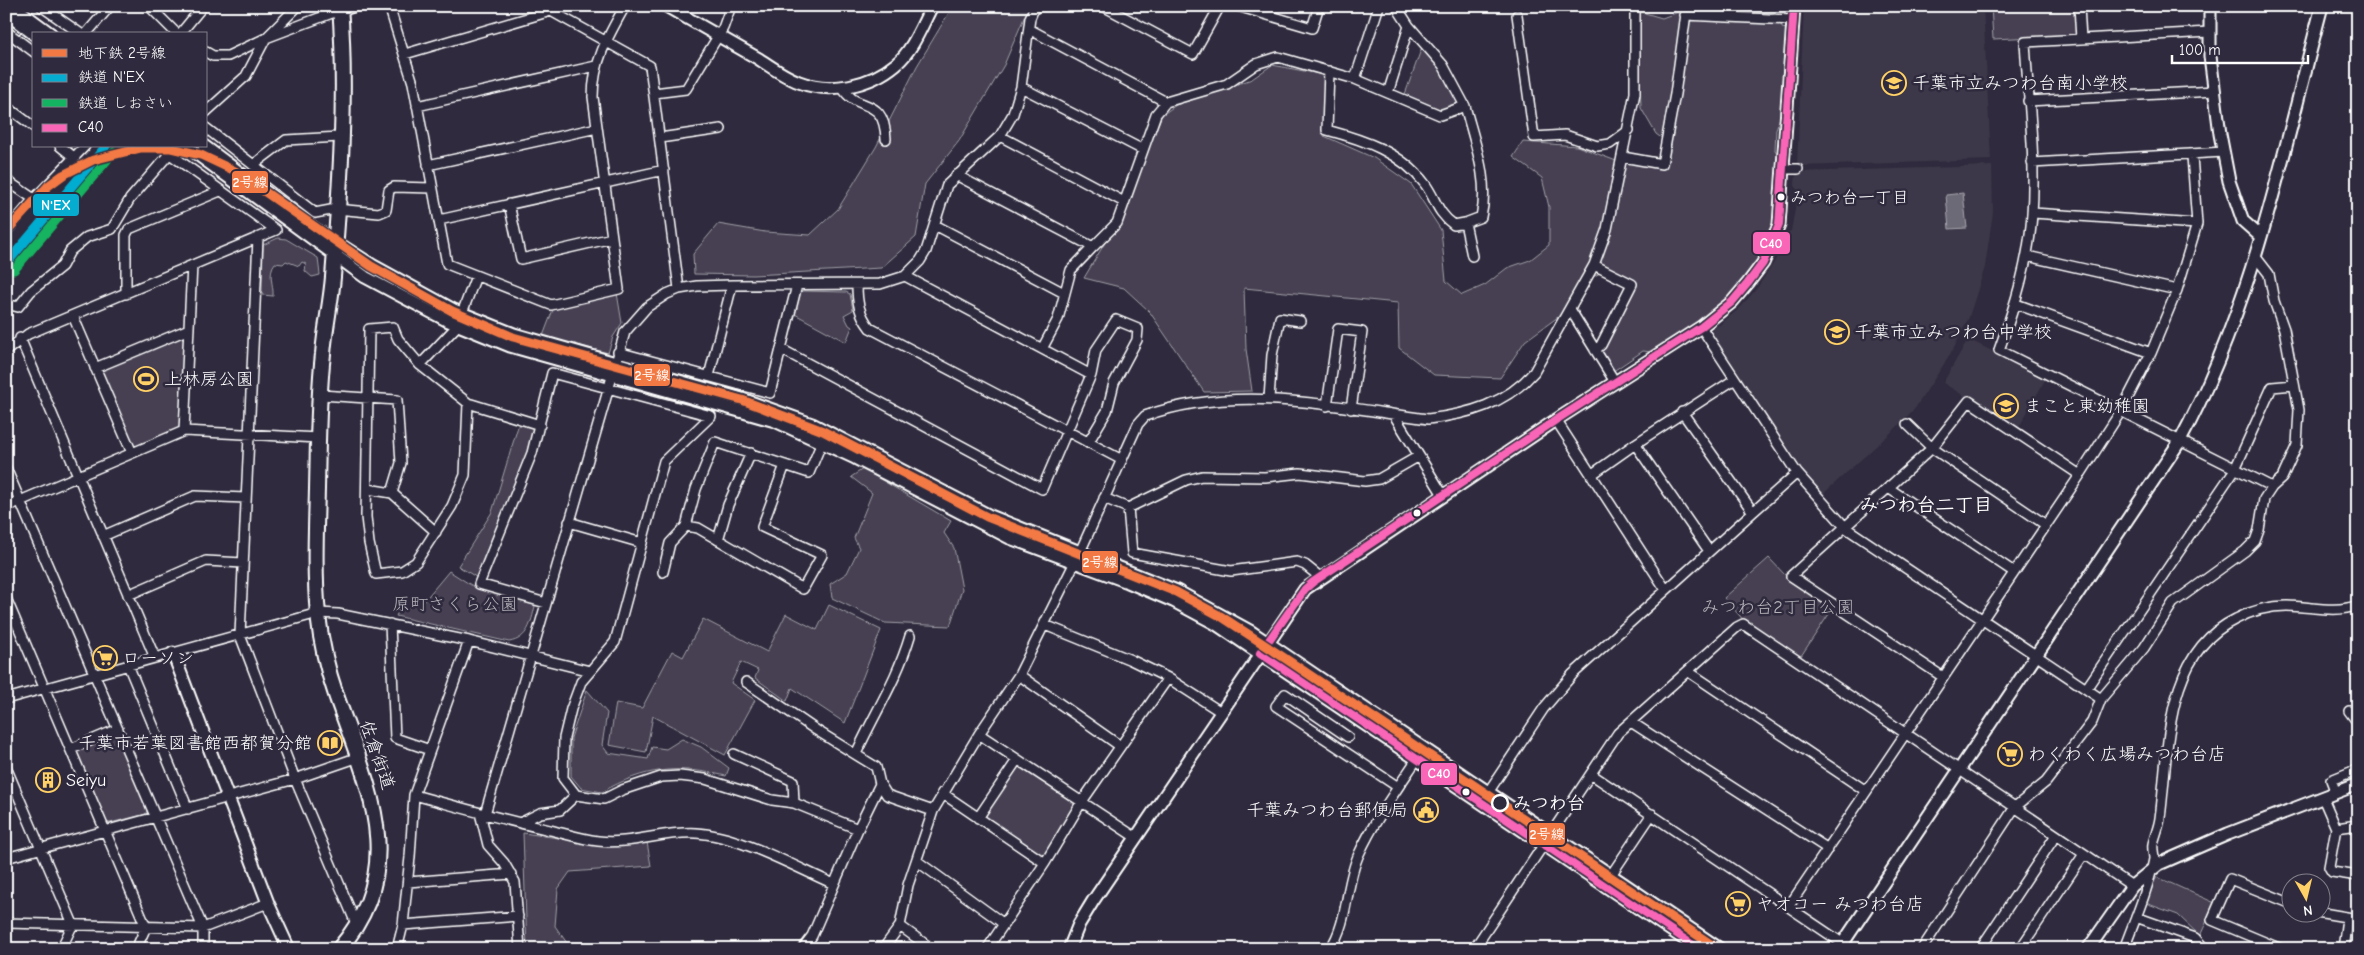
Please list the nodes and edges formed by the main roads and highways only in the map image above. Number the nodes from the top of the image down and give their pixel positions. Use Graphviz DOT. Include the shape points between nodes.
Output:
graph roads {
  1 [pos="344,8"];
  2 [pos="339,949"];
  1 -- 2 [label="main road, 佐倉街道" via="334,247 322,356 315,567 323,652 374,805 378,832 376,864 365,910"];
}
